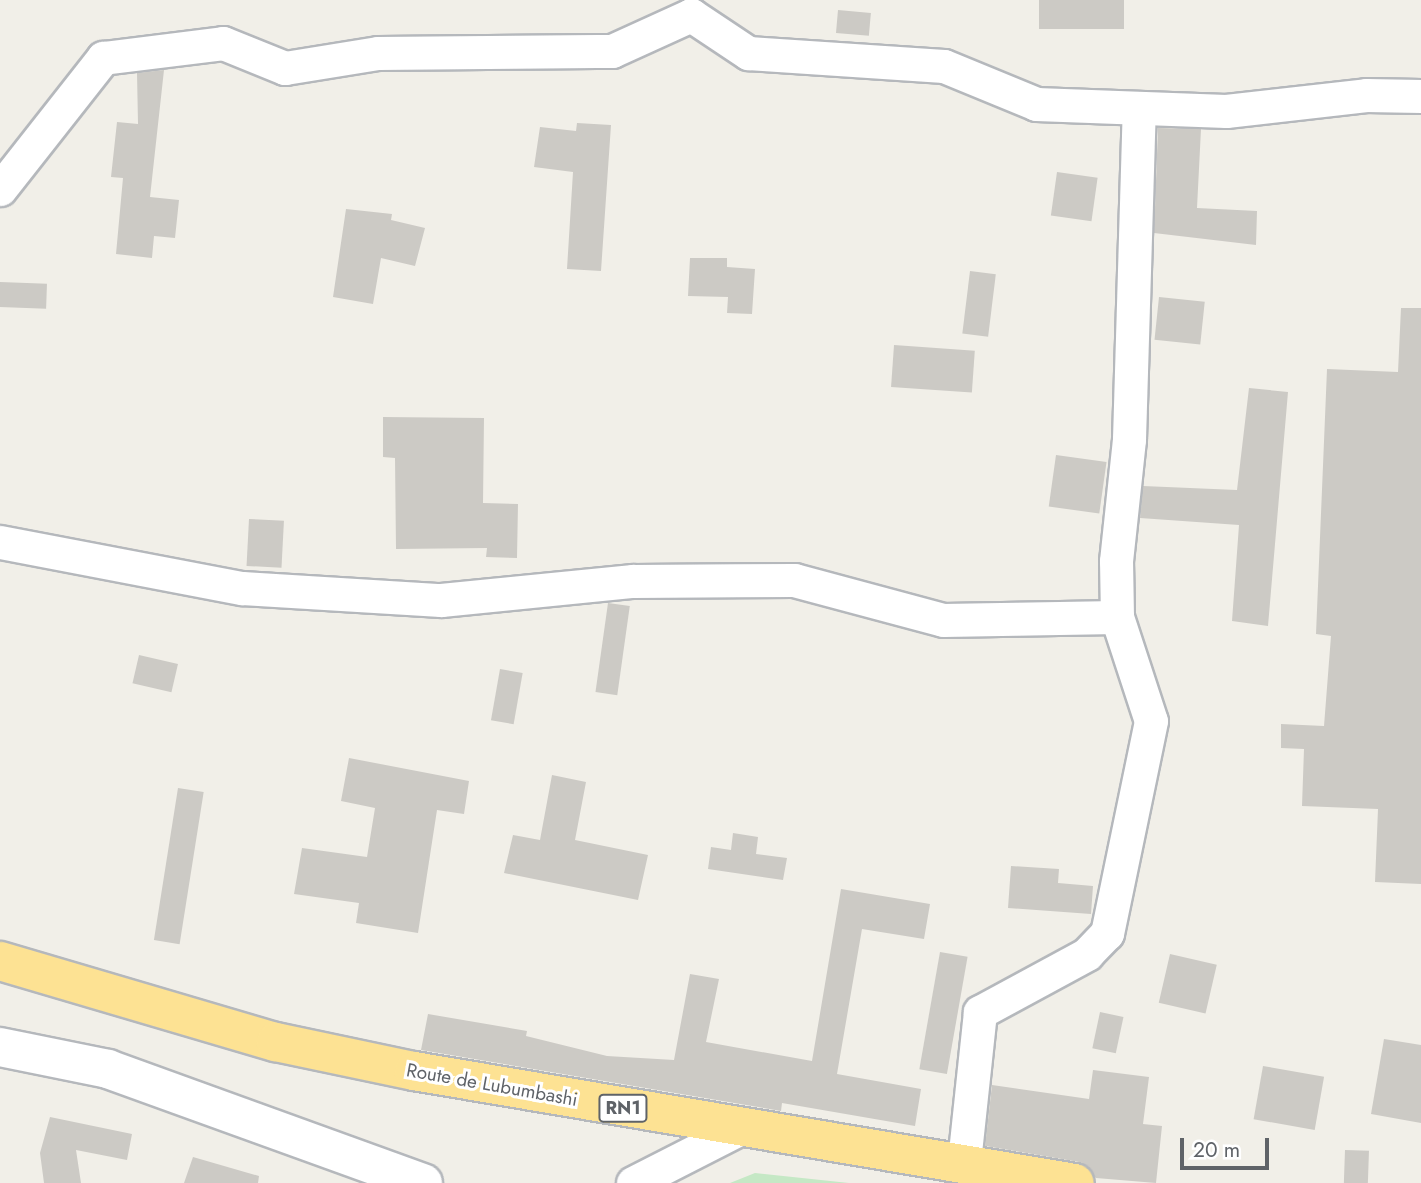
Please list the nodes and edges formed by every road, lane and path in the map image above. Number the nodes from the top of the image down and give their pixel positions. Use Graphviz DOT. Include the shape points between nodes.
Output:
graph roads {
  1 [pos="1421,96"];
  2 [pos="1139,108"];
  3 [pos="0,189"];
  4 [pos="0,542"];
  5 [pos="1117,617"];
  6 [pos="0,961"];
  7 [pos="0,1048"];
  8 [pos="743,1127"];
  9 [pos="964,1161"];
  10 [pos="423,1183"];
  11 [pos="633,1183"];
  12 [pos="1075,1183"];
  1 -- 2 [label="street" via="1366,95 1226,111"];
  2 -- 3 [label="street" via="1036,104 944,66 748,53 691,15 612,51 378,53 285,68 223,43 103,58"];
  2 -- 5 [label="street" via="1129,439 1116,561"];
  4 -- 5 [label="street" via="242,588 441,600 633,582 794,580 943,620"];
  5 -- 9 [label="street" via="1151,721 1107,933 1087,954 980,1012"];
  6 -- 8 [label="highway, Route de Lubumbashi / RN1" via="276,1042 535,1094"];
  7 -- 10 [label="street" via="108,1069"];
  8 -- 9 [label="highway, Route de Lubumbashi / RN1"];
  8 -- 11 [label="street"];
  9 -- 12 [label="highway, Route de Lubumbashi / RN1"];
}
